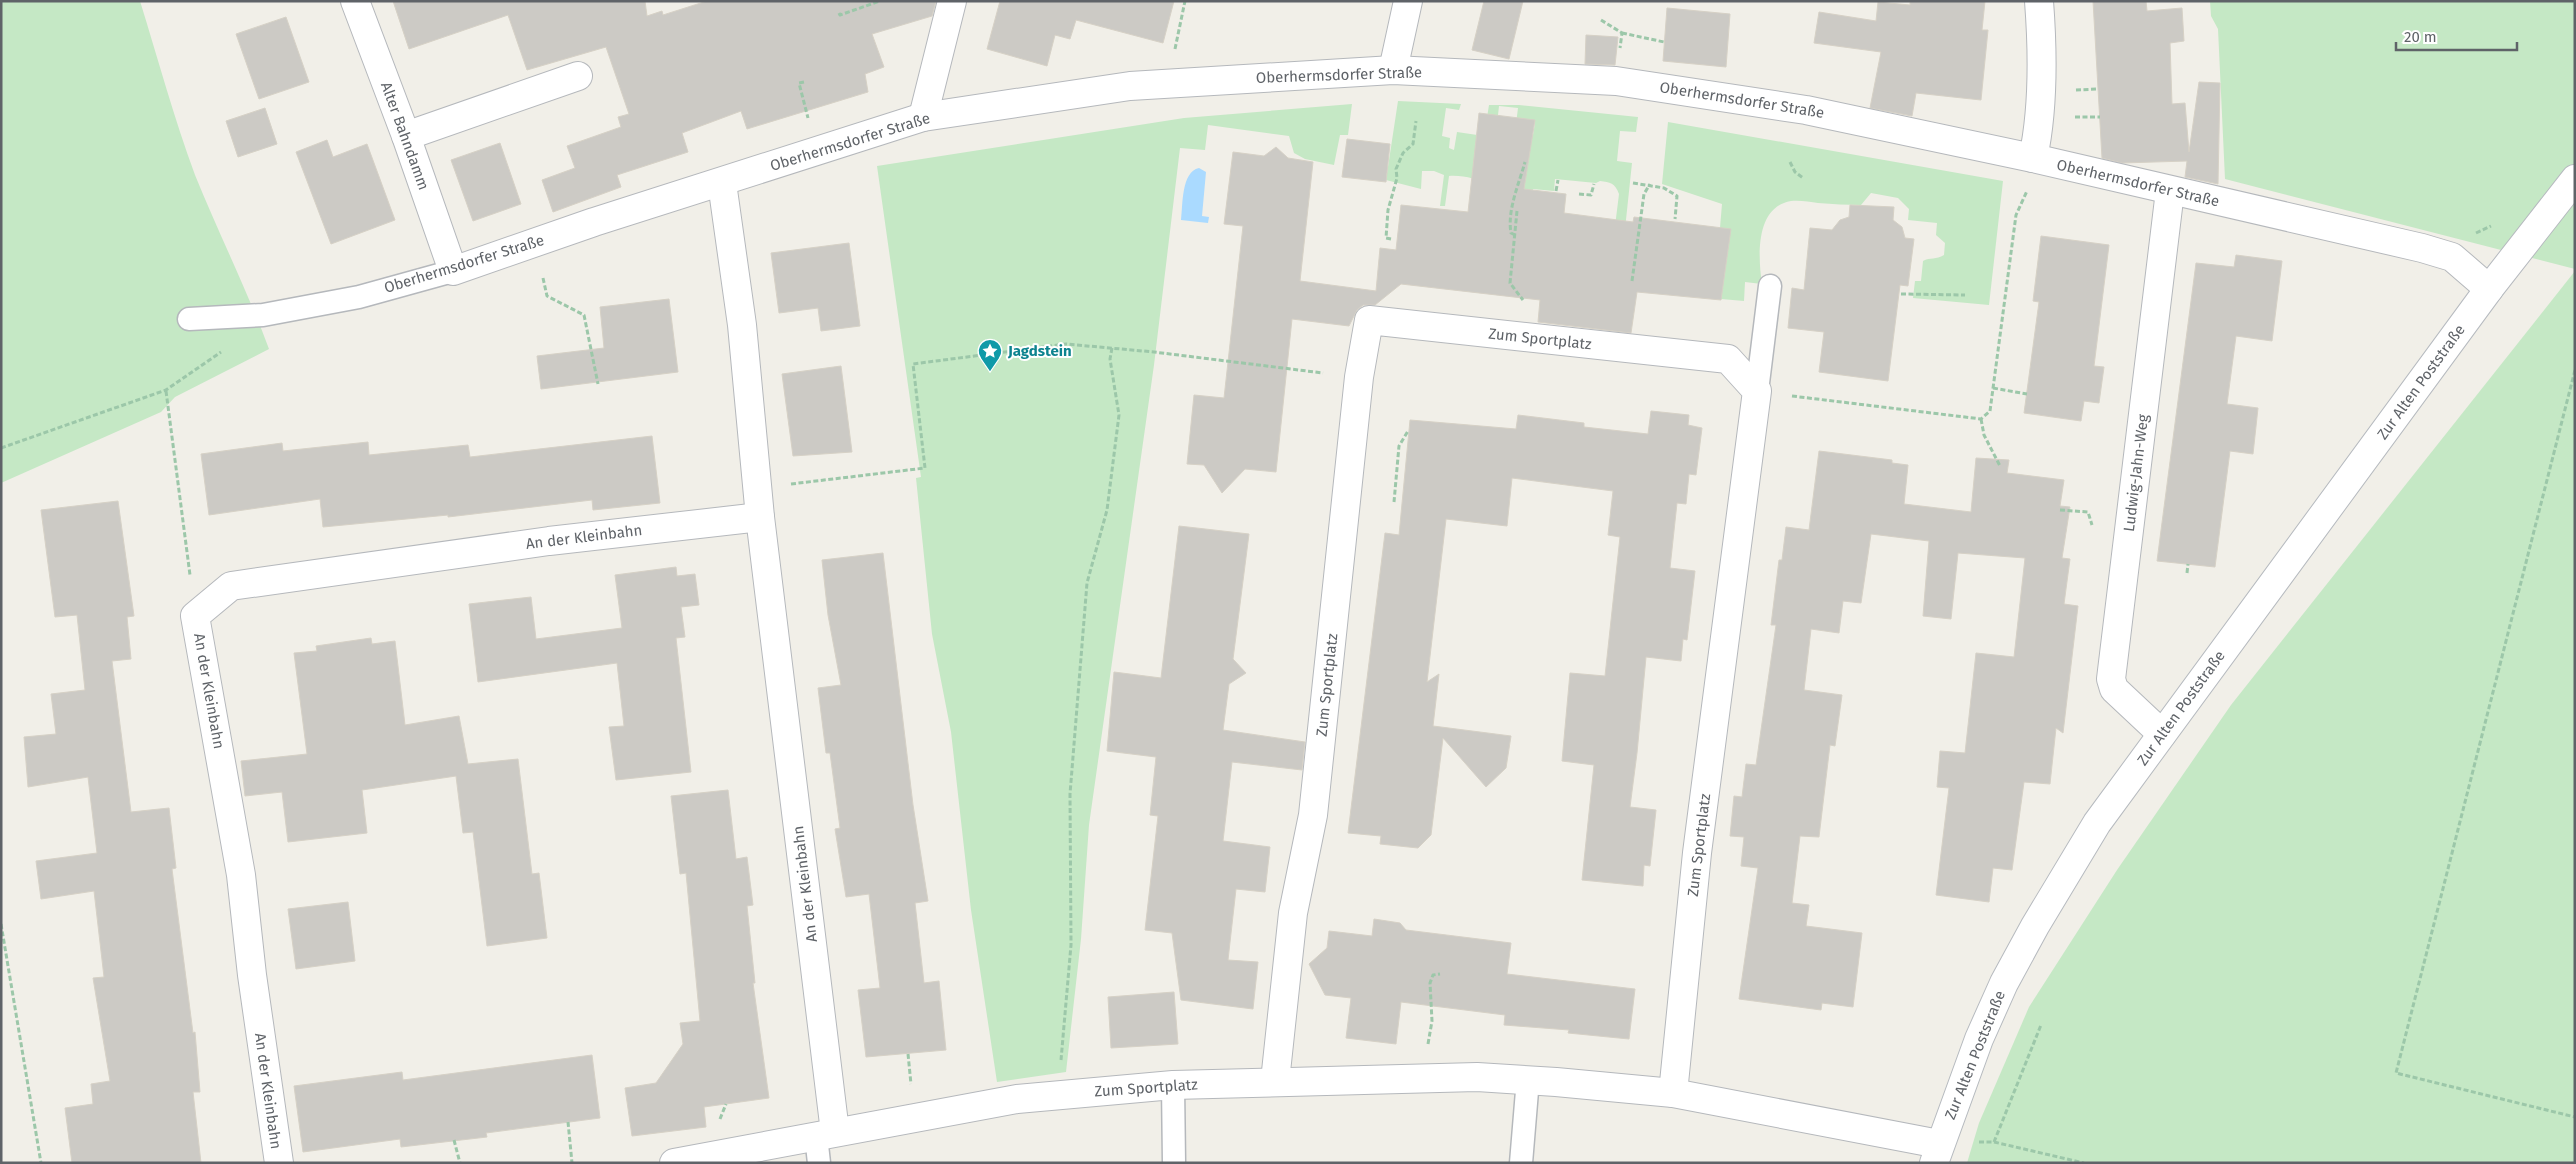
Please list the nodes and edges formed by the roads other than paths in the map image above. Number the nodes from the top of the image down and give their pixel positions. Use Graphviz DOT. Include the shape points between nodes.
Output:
graph roads {
  1 [pos="355,1"];
  2 [pos="952,1"];
  3 [pos="1408,1"];
  4 [pos="2039,1"];
  5 [pos="1393,70"];
  6 [pos="578,76"];
  7 [pos="923,117"];
  8 [pos="406,136"];
  9 [pos="2039,160"];
  10 [pos="2575,179"];
  11 [pos="722,183"];
  12 [pos="2170,192"];
  13 [pos="453,271"];
  14 [pos="1770,286"];
  15 [pos="2489,289"];
  16 [pos="189,319"];
  17 [pos="1757,391"];
  18 [pos="760,516"];
  19 [pos="2162,734"];
  20 [pos="1528,1079"];
  21 [pos="1275,1082"];
  22 [pos="1173,1085"];
  23 [pos="1673,1094"];
  24 [pos="826,1134"];
  25 [pos="1936,1154"];
  26 [pos="279,1163"];
  27 [pos="674,1163"];
  28 [pos="819,1163"];
  29 [pos="1174,1163"];
  30 [pos="1522,1163"];
  1 -- 8 [label="street, Alter Bahndamm"];
  2 -- 7 [label="street"];
  3 -- 5 [label="street"];
  4 -- 9 [label="street" via="2042,31"];
  5 -- 7 [label="street, Oberhermsdorfer Straße" via="1130,86"];
  5 -- 9 [label="street, Oberhermsdorfer Straße" via="1635,83 1806,110"];
  6 -- 8 [label="street"];
  7 -- 11 [label="street, Oberhermsdorfer Straße"];
  8 -- 13 [label="street, Alter Bahndamm"];
  9 -- 12 [label="street, Oberhermsdorfer Straße"];
  10 -- 15 [label="street, Zur Alten Poststraße"];
  11 -- 13 [label="street, Oberhermsdorfer Straße" via="594,222"];
  11 -- 18 [label="street, An der Kleinbahn" via="742,325"];
  12 -- 15 [label="street, Oberhermsdorfer Straße" via="2452,257"];
  12 -- 19 [label="street, Ludwig-Jahn-Weg" via="2111,679 2114,690"];
  13 -- 16 [label="lane, Oberhermsdorfer Straße" via="359,297 263,315"];
  14 -- 17 [label="lane"];
  15 -- 19 [label="street, Zur Alten Poststraße"];
  17 -- 21 [label="street, Zum Sportplatz" via="1728,359 1369,320 1359,377 1313,815 1293,913"];
  17 -- 23 [label="street, Zum Sportplatz" via="1697,853"];
  18 -- 24 [label="street, An der Kleinbahn"];
  18 -- 26 [label="street, An der Kleinbahn" via="549,540 231,586 195,616 241,875"];
  19 -- 25 [label="street, Zur Alten Poststraße" via="2097,823 2034,926 1979,1039"];
  20 -- 21 [label="street, Zum Sportplatz" via="1477,1077"];
  20 -- 23 [label="street, Zum Sportplatz"];
  20 -- 30 [label="lane"];
  21 -- 22 [label="street, Zum Sportplatz"];
  22 -- 24 [label="street, Zum Sportplatz" via="1017,1099"];
  22 -- 29 [label="lane"];
  23 -- 25 [label="street, Zum Sportplatz"];
  24 -- 27 [label="street"];
  24 -- 28 [label="lane"];
}
